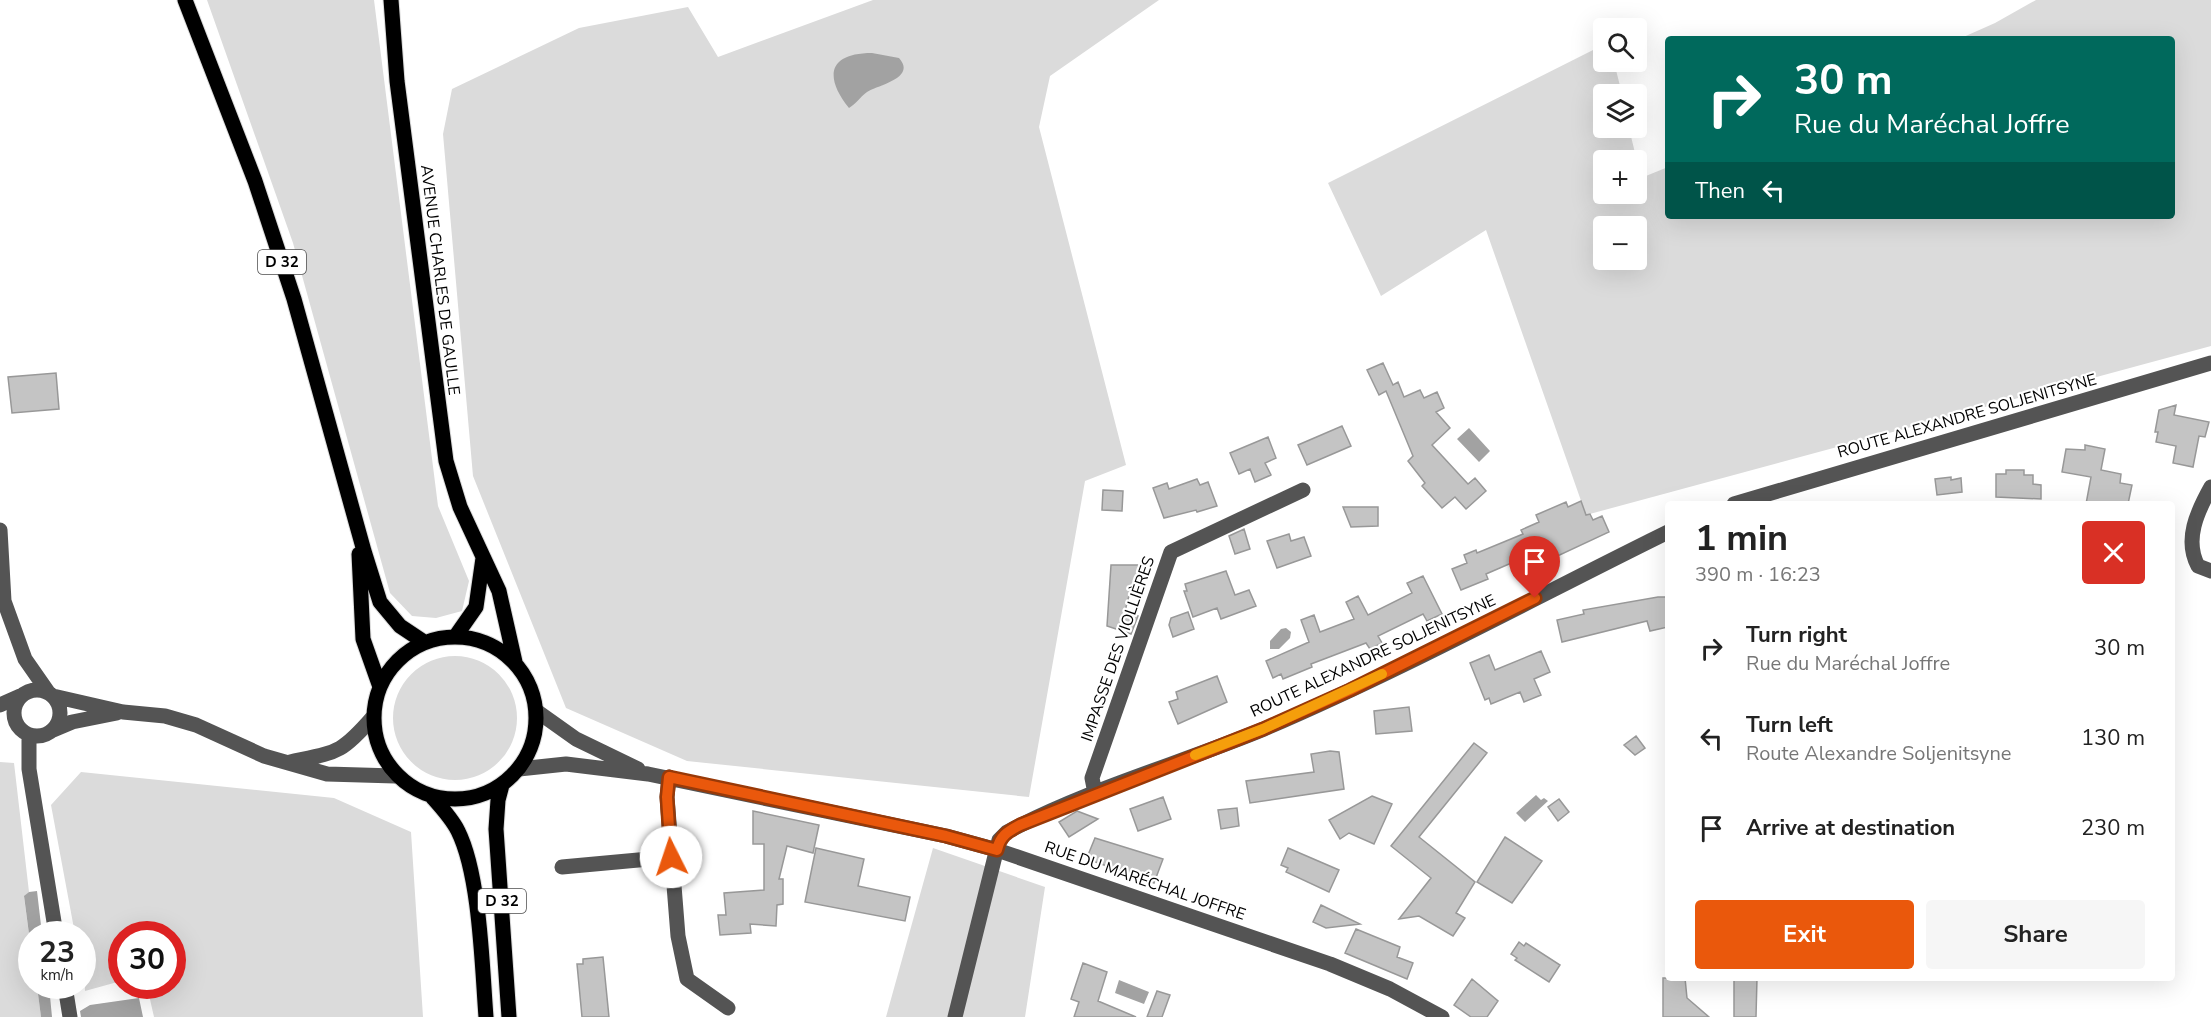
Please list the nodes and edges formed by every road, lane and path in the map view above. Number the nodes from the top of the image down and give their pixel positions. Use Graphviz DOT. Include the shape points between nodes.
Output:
graph roads {
  1 [pos="185,0"];
  2 [pos="391,0"];
  3 [pos="2211,363"];
  4 [pos="2211,488"];
  5 [pos="1303,490"];
  6 [pos="1744,501"];
  7 [pos="0,530"];
  8 [pos="358,530"];
  9 [pos="1665,533"];
  10 [pos="483,558"];
  11 [pos="2211,571"];
  12 [pos="455,637"];
  13 [pos="424,642"];
  14 [pos="25,659"];
  15 [pos="515,662"];
  16 [pos="380,687"];
  17 [pos="23,694"];
  18 [pos="50,694"];
  19 [pos="0,705"];
  20 [pos="123,712"];
  21 [pos="538,712"];
  22 [pos="373,717"];
  23 [pos="0,726"];
  24 [pos="50,732"];
  25 [pos="25,733"];
  26 [pos="286,763"];
  27 [pos="29,769"];
  28 [pos="519,769"];
  29 [pos="648,774"];
  30 [pos="395,776"];
  31 [pos="669,777"];
  32 [pos="502,785"];
  33 [pos="1095,794"];
  34 [pos="433,798"];
  35 [pos="997,850"];
  36 [pos="671,857"];
  37 [pos="562,867"];
  38 [pos="54,921"];
  39 [pos="67,999"];
  40 [pos="728,1008"];
  41 [pos="70,1017"];
  42 [pos="486,1017"];
  43 [pos="509,1017"];
  44 [pos="955,1017"];
  45 [pos="1442,1017"];
  1 -- 8 [label="main road, D 32" via="255,181 294,299"];
  2 -- 10 [label="main road, AVENUE CHARLES DE GAULLE" via="397,81 440,425 452,485"];
  3 -- 6 [label="street, ROUTE ALEXANDRE SOLJENITSYNE"];
  4 -- 11 [label="street" via="2190,539 2198,566"];
  5 -- 33 [label="street, IMPASSE DES VIOLLIÈRES" via="1171,552 1092,778"];
  7 -- 14 [label="street" via="4,601"];
  8 -- 13 [label="main road, D 32" via="380,602 400,626"];
  8 -- 16 [label="main road, D 32" via="363,639"];
  9 -- 33 [label="street, ROUTE ALEXANDRE SOLJENITSYNE" via="1350,690 1263,729"];
  10 -- 12 [label="main road" via="476,607"];
  10 -- 15 [label="main road, AVENUE CHARLES DE GAULLE" via="499,591"];
  12 -- 13 [label="main road"];
  12 -- 15 [label="main road" via="474,640"];
  13 -- 16 [label="main road" via="402,653 388,668"];
  14 -- 17 [label="street"];
  14 -- 18 [label="street"];
  15 -- 21 [label="main road" via="534,693"];
  16 -- 22 [label="main road"];
  17 -- 18 [label="street" via="39,689"];
  17 -- 19 [label="street"];
  17 -- 25 [label="street" via="14,710 15,721"];
  18 -- 20 [label="street"];
  18 -- 24 [label="street" via="60,710"];
  20 -- 24 [label="street" via="72,722"];
  20 -- 26 [label="street" via="165,716 196,725"];
  21 -- 28 [label="main road" via="535,742"];
  21 -- 29 [label="street, RUE DU MARÉCHAL JOFFRE" via="576,739"];
  22 -- 26 [label="street" via="354,741 338,751"];
  22 -- 30 [label="main road" via="384,758"];
  23 -- 25 [label="street"];
  24 -- 25 [label="street"];
  24 -- 27 [label="street"];
  25 -- 27 [label="street"];
  26 -- 30 [label="street" via="327,774"];
  27 -- 38 [label="street"];
  28 -- 29 [label="street, RUE DU MARÉCHAL JOFFRE" via="566,765"];
  28 -- 32 [label="main road"];
  29 -- 31 [label="street, RUE DU MARÉCHAL JOFFRE"];
  30 -- 34 [label="main road"];
  31 -- 35 [label="street, RUE DU MARÉCHAL JOFFRE"];
  31 -- 36 [label="street"];
  32 -- 34 [label="main road" via="458,799"];
  32 -- 43 [label="main road, D 32" via="496,828"];
  33 -- 35 [label="street, ROUTE ALEXANDRE SOLJENITSYNE" via="1007,832 999,840"];
  34 -- 42 [label="main road, D 32" via="455,825 466,855 477,915"];
  35 -- 44 [label="street"];
  35 -- 45 [label="street, RUE DU MARÉCHAL JOFFRE" via="1330,964 1390,989"];
  36 -- 37 [label="street"];
  36 -- 40 [label="street" via="678,936 687,979"];
  39 -- 41 [label="street"];
}
